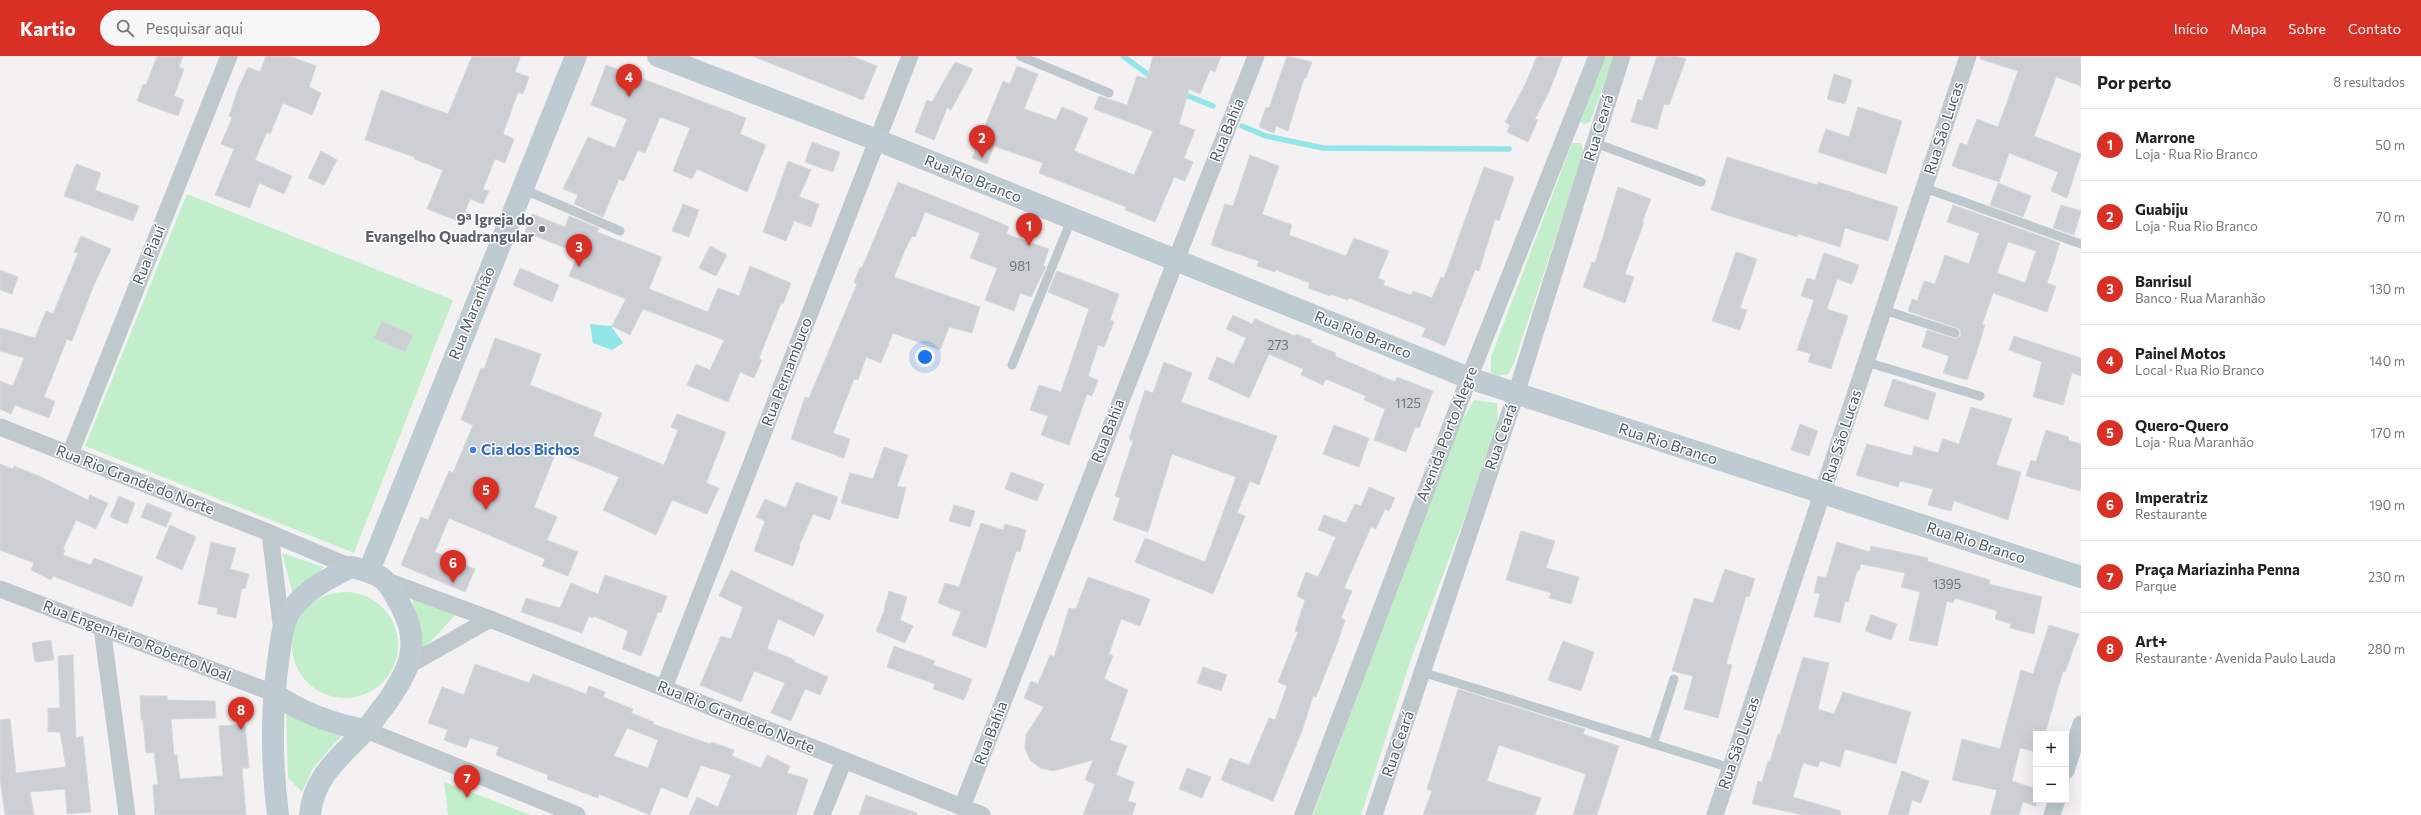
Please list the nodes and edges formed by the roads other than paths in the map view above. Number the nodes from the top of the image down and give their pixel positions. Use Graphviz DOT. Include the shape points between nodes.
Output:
graph roads {
  1 [pos="229,56"];
  2 [pos="576,56"];
  3 [pos="658,56"];
  4 [pos="910,56"];
  5 [pos="1020,56"];
  6 [pos="1256,56"];
  7 [pos="1597,56"];
  8 [pos="1622,56"];
  9 [pos="1968,56"];
  10 [pos="1109,93"];
  11 [pos="877,140"];
  12 [pos="1594,143"];
  13 [pos="1701,182"];
  14 [pos="522,188"];
  15 [pos="1925,188"];
  16 [pos="1072,218"];
  17 [pos="620,231"];
  18 [pos="2081,244"];
  19 [pos="1176,260"];
  20 [pos="1884,310"];
  21 [pos="1955,333"];
  22 [pos="1866,362"];
  23 [pos="1012,364"];
  24 [pos="1468,378"];
  25 [pos="1516,394"];
  26 [pos="1980,396"];
  27 [pos="0,427"];
  28 [pos="70,454"];
  29 [pos="1823,494"];
  30 [pos="270,533"];
  31 [pos="369,573"];
  32 [pos="2081,577"];
  33 [pos="0,589"];
  34 [pos="490,619"];
  35 [pos="102,628"];
  36 [pos="282,632"];
  37 [pos="410,665"];
  38 [pos="1422,672"];
  39 [pos="1674,679"];
  40 [pos="664,688"];
  41 [pos="273,693"];
  42 [pos="366,730"];
  43 [pos="2080,731"];
  44 [pos="1654,744"];
  45 [pos="844,760"];
  46 [pos="2067,767"];
  47 [pos="1731,768"];
  48 [pos="2056,803"];
  49 [pos="962,807"];
  50 [pos="127,815"];
  51 [pos="278,815"];
  52 [pos="310,815"];
  53 [pos="577,815"];
  54 [pos="822,815"];
  55 [pos="982,815"];
  56 [pos="1303,815"];
  57 [pos="1374,815"];
  58 [pos="1715,815"];
  59 [pos="2052,815"];
  1 -- 28 [label="street, Rua Piauí"];
  2 -- 14 [label="street, Rua Maranhão"];
  3 -- 11 [label="street, Rua Rio Branco"];
  4 -- 11 [label="street, Rua Pernambuco"];
  5 -- 10 [label="lane"];
  6 -- 19 [label="street, Rua Bahia"];
  7 -- 24 [label="street, Avenida Porto Alegre"];
  8 -- 12 [label="street, Rua Ceará"];
  9 -- 15 [label="street, Rua São Lucas"];
  11 -- 16 [label="street, Rua Rio Branco"];
  11 -- 40 [label="street, Rua Pernambuco"];
  12 -- 13 [label="lane"];
  12 -- 25 [label="street, Rua Ceará"];
  14 -- 17 [label="lane"];
  14 -- 31 [label="street, Rua Maranhão"];
  15 -- 18 [label="lane"];
  15 -- 20 [label="street, Rua São Lucas"];
  16 -- 19 [label="street, Rua Rio Branco"];
  16 -- 23 [label="lane"];
  19 -- 24 [label="street, Rua Rio Branco"];
  19 -- 49 [label="street, Rua Bahia"];
  20 -- 21 [label="lane"];
  20 -- 22 [label="street, Rua São Lucas"];
  22 -- 26 [label="lane"];
  22 -- 29 [label="street, Rua São Lucas"];
  24 -- 25 [label="street, Rua Rio Branco"];
  24 -- 56 [label="street, Avenida Porto Alegre"];
  25 -- 29 [label="street, Rua Rio Branco"];
  25 -- 38 [label="street, Rua Ceará"];
  27 -- 28 [label="street, Rua Rio Grande do Norte"];
  28 -- 30 [label="street, Rua Rio Grande do Norte"];
  29 -- 32 [label="street, Rua Rio Branco"];
  29 -- 47 [label="street, Rua São Lucas"];
  30 -- 31 [label="street, Rua Rio Grande do Norte"];
  30 -- 36 [label="street"];
  31 -- 34 [label="street, Rua Rio Grande do Norte"];
  31 -- 36 [label="street" via="308,592 291,610"];
  31 -- 37 [label="street" via="405,615 412,640"];
  33 -- 35 [label="street, Rua Engenheiro Roberto Noal"];
  34 -- 37 [label="street"];
  34 -- 40 [label="street, Rua Rio Grande do Norte"];
  35 -- 41 [label="street, Rua Engenheiro Roberto Noal"];
  35 -- 50 [label="street"];
  36 -- 41 [label="street"];
  37 -- 42 [label="street" via="402,681"];
  38 -- 44 [label="lane"];
  38 -- 57 [label="street, Rua Ceará"];
  39 -- 44 [label="lane"];
  40 -- 45 [label="street, Rua Rio Grande do Norte"];
  41 -- 42 [label="street" via="288,703 334,724"];
  41 -- 51 [label="street" via="273,768"];
  42 -- 52 [label="street" via="320,779 311,801"];
  42 -- 53 [label="street"];
  43 -- 46 [label="street"];
  44 -- 47 [label="lane"];
  45 -- 49 [label="street, Rua Rio Grande do Norte"];
  45 -- 54 [label="street"];
  47 -- 58 [label="street, Rua São Lucas"];
  48 -- 59 [label="street"];
  49 -- 55 [label="street, Rua Rio Grande do Norte"];
}
